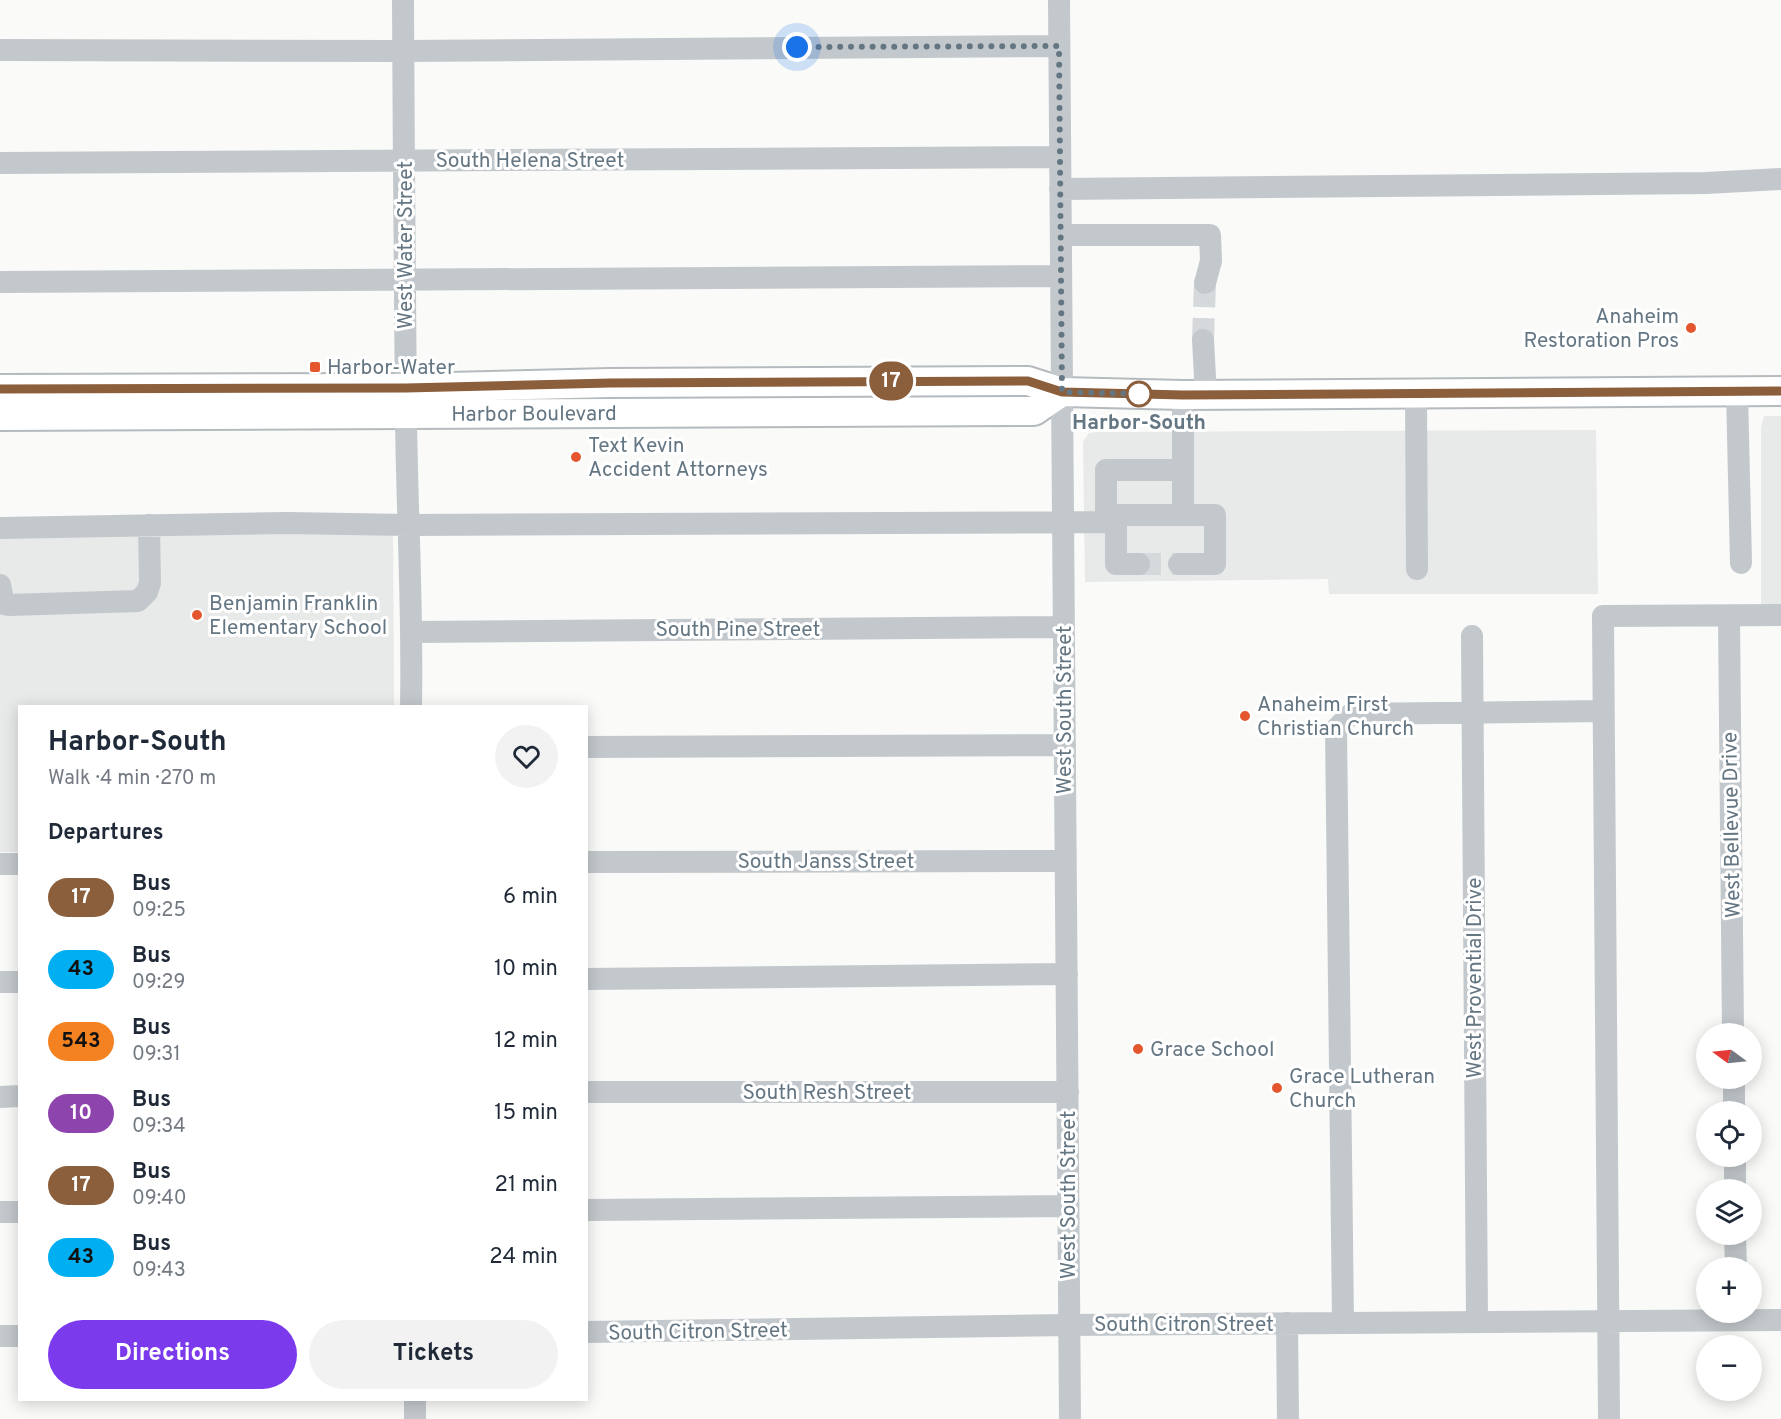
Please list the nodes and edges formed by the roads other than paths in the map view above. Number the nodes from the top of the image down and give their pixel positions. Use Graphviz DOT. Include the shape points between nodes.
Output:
graph roads {
  1 [pos="403,0"];
  2 [pos="1059,0"];
  3 [pos="1059,46"];
  4 [pos="0,50"];
  5 [pos="404,51"];
  6 [pos="1060,157"];
  7 [pos="405,161"];
  8 [pos="0,163"];
  9 [pos="1781,179"];
  10 [pos="1060,189"];
  11 [pos="1061,235"];
  12 [pos="1061,276"];
  13 [pos="406,280"];
  14 [pos="0,282"];
  15 [pos="1204,283"];
  16 [pos="1203,340"];
  17 [pos="0,389"];
  18 [pos="1781,391"];
  19 [pos="1062,392"];
  20 [pos="1737,392"];
  21 [pos="1416,394"];
  22 [pos="1194,395"];
  23 [pos="406,401"];
  24 [pos="0,416"];
  25 [pos="1183,470"];
  26 [pos="1111,515"];
  27 [pos="1183,515"];
  28 [pos="1063,523"];
  29 [pos="149,525"];
  30 [pos="408,525"];
  31 [pos="0,528"];
  32 [pos="1741,563"];
  33 [pos="1139,564"];
  34 [pos="1179,564"];
  35 [pos="1417,569"];
  36 [pos="0,585"];
  37 [pos="1781,615"];
  38 [pos="1729,616"];
  39 [pos="1064,627"];
  40 [pos="413,632"];
  41 [pos="1472,636"];
  42 [pos="411,705"];
  43 [pos="1603,711"];
  44 [pos="1472,712"];
  45 [pos="1065,745"];
  46 [pos="588,747"];
  47 [pos="1065,861"];
  48 [pos="588,862"];
  49 [pos="0,864"];
  50 [pos="18,864"];
  51 [pos="1067,974"];
  52 [pos="588,979"];
  53 [pos="0,982"];
  54 [pos="18,982"];
  55 [pos="1733,1023"];
  56 [pos="588,1092"];
  57 [pos="1068,1092"];
  58 [pos="0,1096"];
  59 [pos="18,1096"];
  60 [pos="1068,1206"];
  61 [pos="588,1210"];
  62 [pos="0,1212"];
  63 [pos="18,1212"];
  64 [pos="1696,1318"];
  65 [pos="1762,1318"];
  66 [pos="1781,1320"];
  67 [pos="1477,1321"];
  68 [pos="1608,1321"];
  69 [pos="1287,1323"];
  70 [pos="1343,1323"];
  71 [pos="1070,1325"];
  72 [pos="588,1332"];
  73 [pos="0,1336"];
  74 [pos="18,1336"];
  75 [pos="415,1401"];
  76 [pos="416,1419"];
  77 [pos="1070,1419"];
  78 [pos="1288,1419"];
  79 [pos="1609,1419"];
  1 -- 5 [label="street, West Water Street"];
  2 -- 3 [label="street, West South Street"];
  3 -- 5 [label="street"];
  3 -- 6 [label="street, West South Street"];
  4 -- 5 [label="street"];
  5 -- 7 [label="street, West Water Street"];
  6 -- 7 [label="street, South Helena Street"];
  6 -- 10 [label="street, West South Street"];
  7 -- 8 [label="street, South Helena Street"];
  7 -- 13 [label="street, West Water Street"];
  9 -- 10 [label="street"];
  10 -- 11 [label="street, West South Street"];
  11 -- 12 [label="street, West South Street"];
  11 -- 15 [label="street" via="1210,235 1211,261"];
  12 -- 13 [label="street"];
  12 -- 19 [label="street, West South Street"];
  13 -- 14 [label="street"];
  13 -- 23 [label="street, West Water Street"];
  16 -- 22 [label="street"];
  17 -- 23 [label="main road, Harbor Boulevard"];
  18 -- 20 [label="main road, Harbor Boulevard"];
  19 -- 22 [label="main road, Harbor Boulevard"];
  19 -- 23 [label="main road, Harbor Boulevard" via="1028,381 610,383"];
  19 -- 28 [label="street, West South Street"];
  20 -- 21 [label="main road, Harbor Boulevard"];
  20 -- 32 [label="street"];
  21 -- 22 [label="main road, Harbor Boulevard"];
  21 -- 35 [label="street"];
  22 -- 25 [label="street"];
  23 -- 24 [label="main road, Harbor Boulevard"];
  23 -- 30 [label="street, West Water Street"];
  25 -- 26 [label="street" via="1106,470"];
  25 -- 27 [label="street"];
  26 -- 27 [label="street"];
  26 -- 28 [label="street" via="1106,522"];
  26 -- 33 [label="street" via="1116,564"];
  27 -- 34 [label="street" via="1215,515 1215,564"];
  28 -- 30 [label="street"];
  28 -- 39 [label="street, West South Street"];
  29 -- 30 [label="street"];
  29 -- 31 [label="street"];
  29 -- 36 [label="street" via="150,583 138,601 9,605 3,604"];
  30 -- 40 [label="street, West Water Street"];
  37 -- 38 [label="street"];
  38 -- 43 [label="street" via="1603,616"];
  38 -- 55 [label="street, West Bellevue Drive"];
  39 -- 40 [label="street, South Pine Street"];
  39 -- 45 [label="street, West South Street"];
  40 -- 42 [label="street, West Water Street"];
  41 -- 44 [label="street, West Provential Drive"];
  43 -- 44 [label="street"];
  43 -- 68 [label="street"];
  44 -- 67 [label="street, West Provential Drive"];
  44 -- 70 [label="street" via="1351,714 1336,729"];
  45 -- 46 [label="street"];
  45 -- 47 [label="street, West South Street"];
  47 -- 48 [label="street, South Janss Street"];
  47 -- 51 [label="street, West South Street"];
  49 -- 50 [label="street"];
  51 -- 52 [label="street"];
  51 -- 57 [label="street, West South Street"];
  53 -- 54 [label="street"];
  56 -- 57 [label="street, South Resh Street"];
  57 -- 60 [label="street, West South Street"];
  58 -- 59 [label="street"];
  60 -- 61 [label="street"];
  60 -- 71 [label="street, West South Street"];
  62 -- 63 [label="street"];
  64 -- 68 [label="street, South Citron Street"];
  65 -- 66 [label="street, South Citron Street"];
  67 -- 68 [label="street, South Citron Street"];
  67 -- 70 [label="street, South Citron Street"];
  68 -- 79 [label="street"];
  69 -- 70 [label="street, South Citron Street"];
  69 -- 71 [label="street, South Citron Street"];
  69 -- 78 [label="street"];
  71 -- 72 [label="street, South Citron Street"];
  71 -- 77 [label="street, West South Street"];
  73 -- 74 [label="street"];
  75 -- 76 [label="street"];
}
